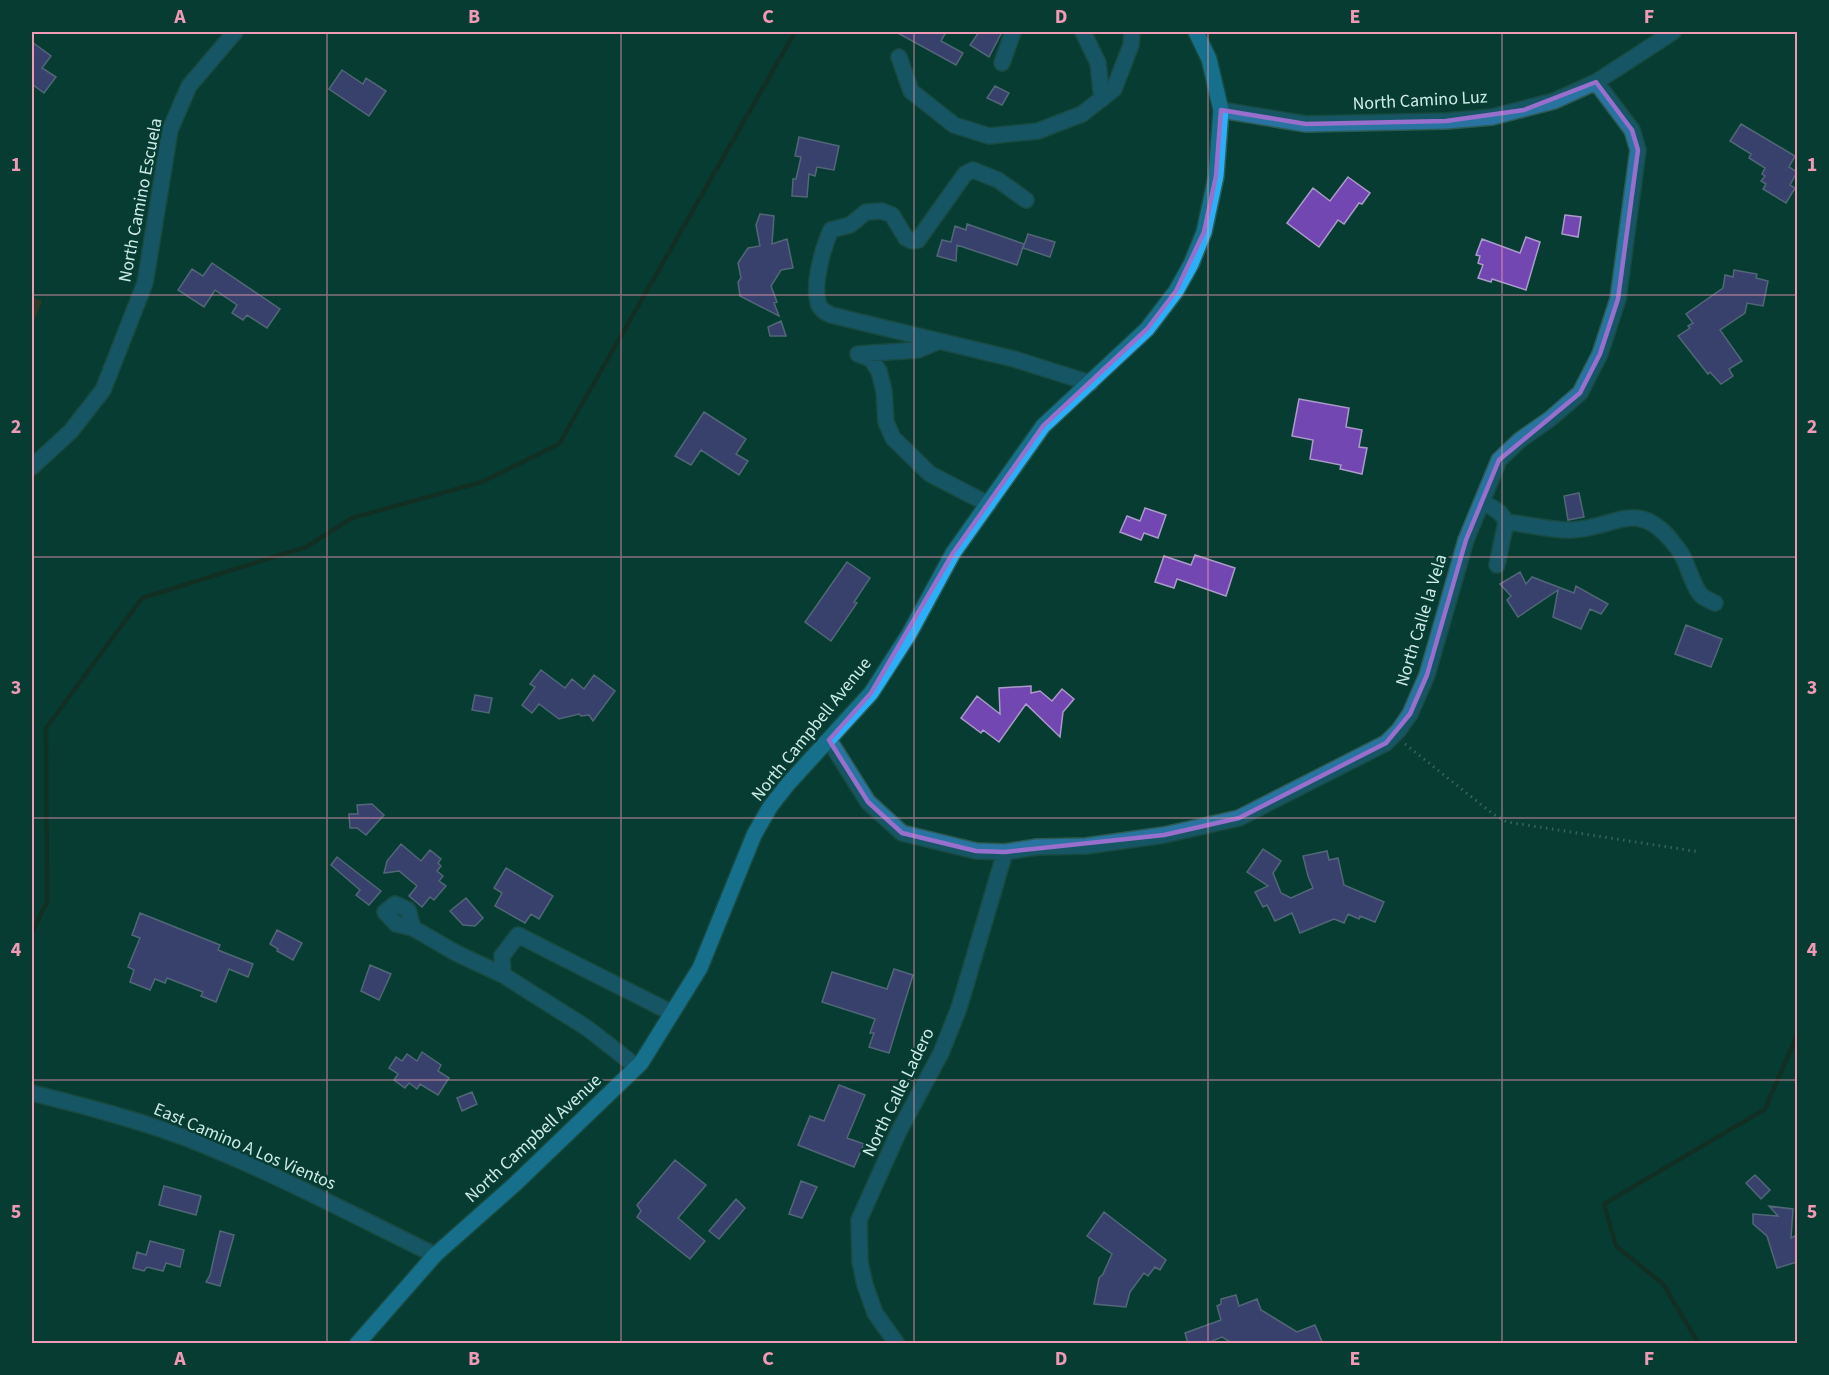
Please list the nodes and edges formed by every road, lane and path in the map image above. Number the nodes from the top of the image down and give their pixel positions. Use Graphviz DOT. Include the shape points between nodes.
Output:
graph roads {
  1 [pos="235,32"];
  2 [pos="1013,32"];
  3 [pos="1083,32"];
  4 [pos="1132,32"];
  5 [pos="1196,32"];
  6 [pos="1673,32"];
  7 [pos="899,57"];
  8 [pos="1002,63"];
  9 [pos="1596,82"];
  10 [pos="1102,99"];
  11 [pos="1221,110"];
  12 [pos="1026,200"];
  13 [pos="939,341"];
  14 [pos="1090,383"];
  15 [pos="32,467"];
  16 [pos="1482,502"];
  17 [pos="988,504"];
  18 [pos="1506,522"];
  19 [pos="1497,565"];
  20 [pos="1715,603"];
  21 [pos="1394,735"];
  22 [pos="829,740"];
  23 [pos="1005,852"];
  24 [pos="1700,852"];
  25 [pos="413,928"];
  26 [pos="503,975"];
  27 [pos="672,1013"];
  28 [pos="637,1067"];
  29 [pos="32,1093"];
  30 [pos="435,1255"];
  31 [pos="357,1344"];
  32 [pos="897,1344"];
  1 -- 15 [label="street, North Camino Escuela" via="189,86 170,130 145,283 103,390 71,431"];
  2 -- 8 [label="street"];
  3 -- 10 [label="street" via="1098,63"];
  4 -- 10 [label="street" via="1114,89"];
  5 -- 11 [label="main road, North Campbell Avenue" via="1209,59"];
  6 -- 9 [label="street, North Camino Luz"];
  7 -- 10 [label="street" via="911,91 954,125 988,136 1038,131 1082,114"];
  9 -- 11 [label="street, North Camino Luz" via="1524,110 1446,121 1306,124"];
  9 -- 16 [label="street, North Calle la Vela" via="1632,130 1638,150 1618,299 1600,354 1580,393 1499,460"];
  11 -- 14 [label="main road, North Campbell Avenue" via="1216,176 1204,232 1191,264 1147,329"];
  12 -- 13 [label="street" via="998,180 973,170 965,174 918,240 906,238 891,215 882,211 866,212 850,225 831,230 824,245 817,284 822,310"];
  13 -- 14 [label="street"];
  13 -- 17 [label="street" via="918,350 858,354 871,359 879,371 886,422 893,438 930,474"];
  14 -- 17 [label="main road, North Campbell Avenue" via="1043,426"];
  16 -- 18 [label="street" via="1504,516"];
  16 -- 21 [label="street, North Calle la Vela" via="1466,540 1427,675 1410,714"];
  17 -- 22 [label="main road, North Campbell Avenue" via="953,554 871,693"];
  18 -- 19 [label="street"];
  18 -- 20 [label="street" via="1571,530 1624,519 1646,520 1670,539 1700,594"];
  21 -- 23 [label="street, North Calle la Vela" via="1386,743 1239,818 1164,835"];
  21 -- 24 [label="path" via="1507,822"];
  22 -- 23 [label="street, North Calle la Vela" via="868,801 902,833 976,851"];
  22 -- 27 [label="main road, North Campbell Avenue" via="788,784 754,835 700,968"];
  23 -- 32 [label="street, North Calle Ladero" via="959,1008 859,1220 865,1285 875,1313"];
  25 -- 26 [label="street"];
  26 -- 27 [label="street" via="502,956 518,935"];
  26 -- 28 [label="street" via="587,1028"];
  27 -- 28 [label="main road, North Campbell Avenue"];
  28 -- 30 [label="main road, North Campbell Avenue"];
  29 -- 30 [label="street, East Camino A Los Vientos" via="110,1112 186,1138 274,1176"];
  30 -- 31 [label="main road, North Campbell Avenue"];
}
